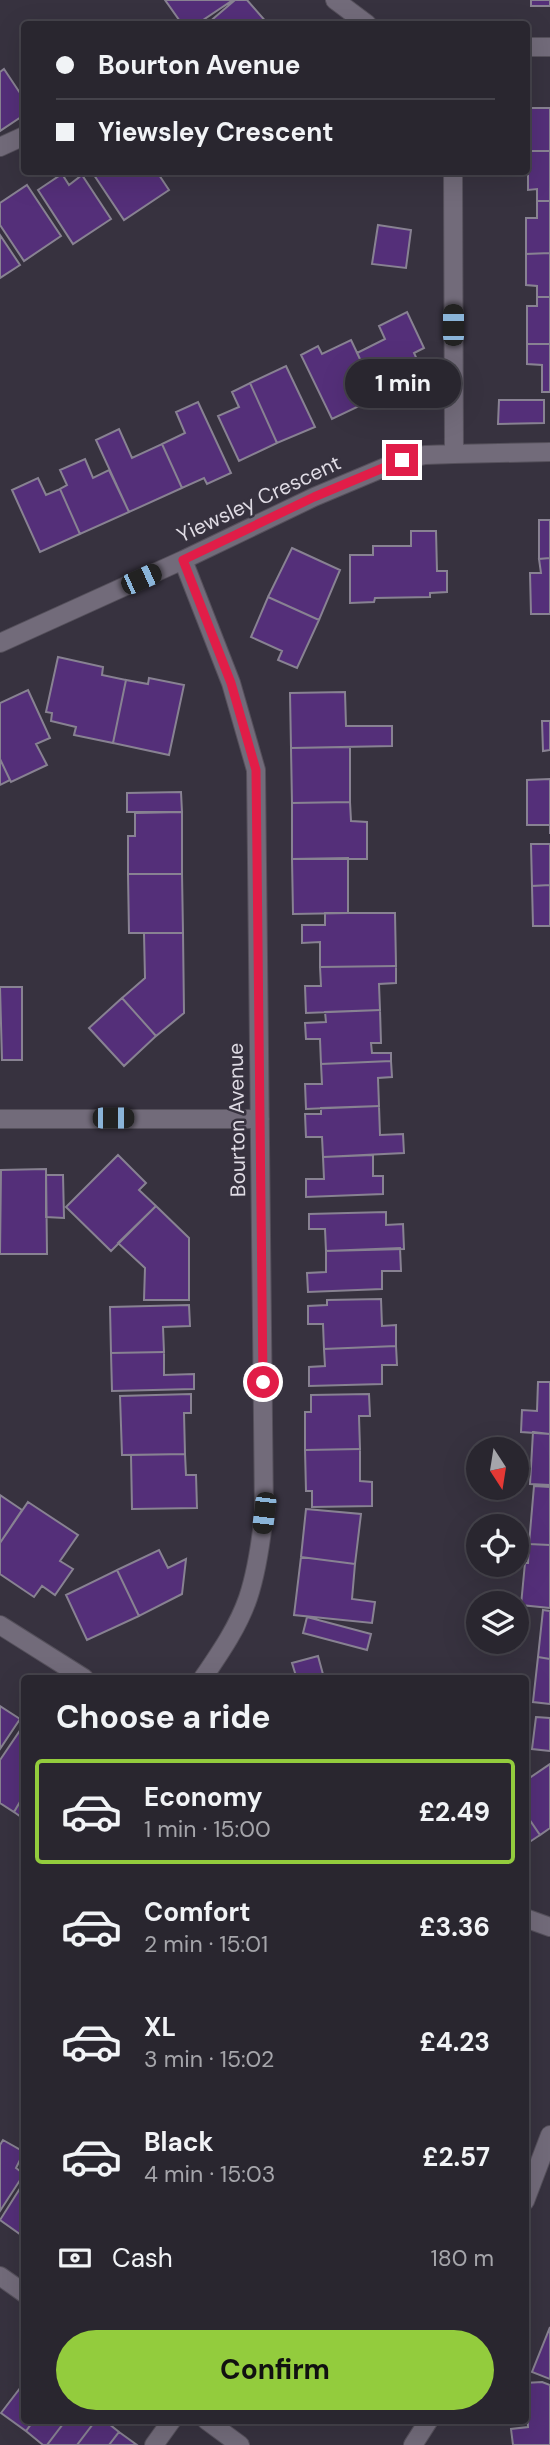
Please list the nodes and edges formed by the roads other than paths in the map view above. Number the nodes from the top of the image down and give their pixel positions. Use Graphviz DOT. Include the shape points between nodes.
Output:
graph roads {
  1 [pos="335,0"];
  2 [pos="363,21"];
  3 [pos="530,47"];
  4 [pos="550,47"];
  5 [pos="21,137"];
  6 [pos="0,147"];
  7 [pos="453,175"];
  8 [pos="550,452"];
  9 [pos="453,454"];
  10 [pos="183,560"];
  11 [pos="0,643"];
  12 [pos="0,1119"];
  13 [pos="260,1119"];
  14 [pos="0,1625"];
  15 [pos="79,1675"];
  16 [pos="205,1675"];
  17 [pos="529,1919"];
  18 [pos="550,1927"];
  19 [pos="550,2135"];
  20 [pos="529,2191"];
  21 [pos="0,2276"];
  22 [pos="21,2291"];
  23 [pos="169,2424"];
  24 [pos="211,2424"];
  25 [pos="426,2424"];
  26 [pos="154,2445"];
  27 [pos="240,2445"];
  28 [pos="413,2445"];
  1 -- 2 [label="street"];
  3 -- 4 [label="street"];
  5 -- 6 [label="street"];
  7 -- 9 [label="street"];
  8 -- 9 [label="street, Yiewsley Crescent"];
  9 -- 10 [label="street, Yiewsley Crescent" via="382,467"];
  10 -- 11 [label="street, Yiewsley Crescent"];
  10 -- 13 [label="street, Bourton Avenue" via="231,683 256,770"];
  12 -- 13 [label="street"];
  13 -- 16 [label="street, Bourton Avenue" via="264,1513 248,1599"];
  14 -- 15 [label="street"];
  17 -- 18 [label="street"];
  19 -- 20 [label="street"];
  21 -- 22 [label="street"];
  23 -- 26 [label="street"];
  24 -- 27 [label="street"];
  25 -- 28 [label="street"];
}
